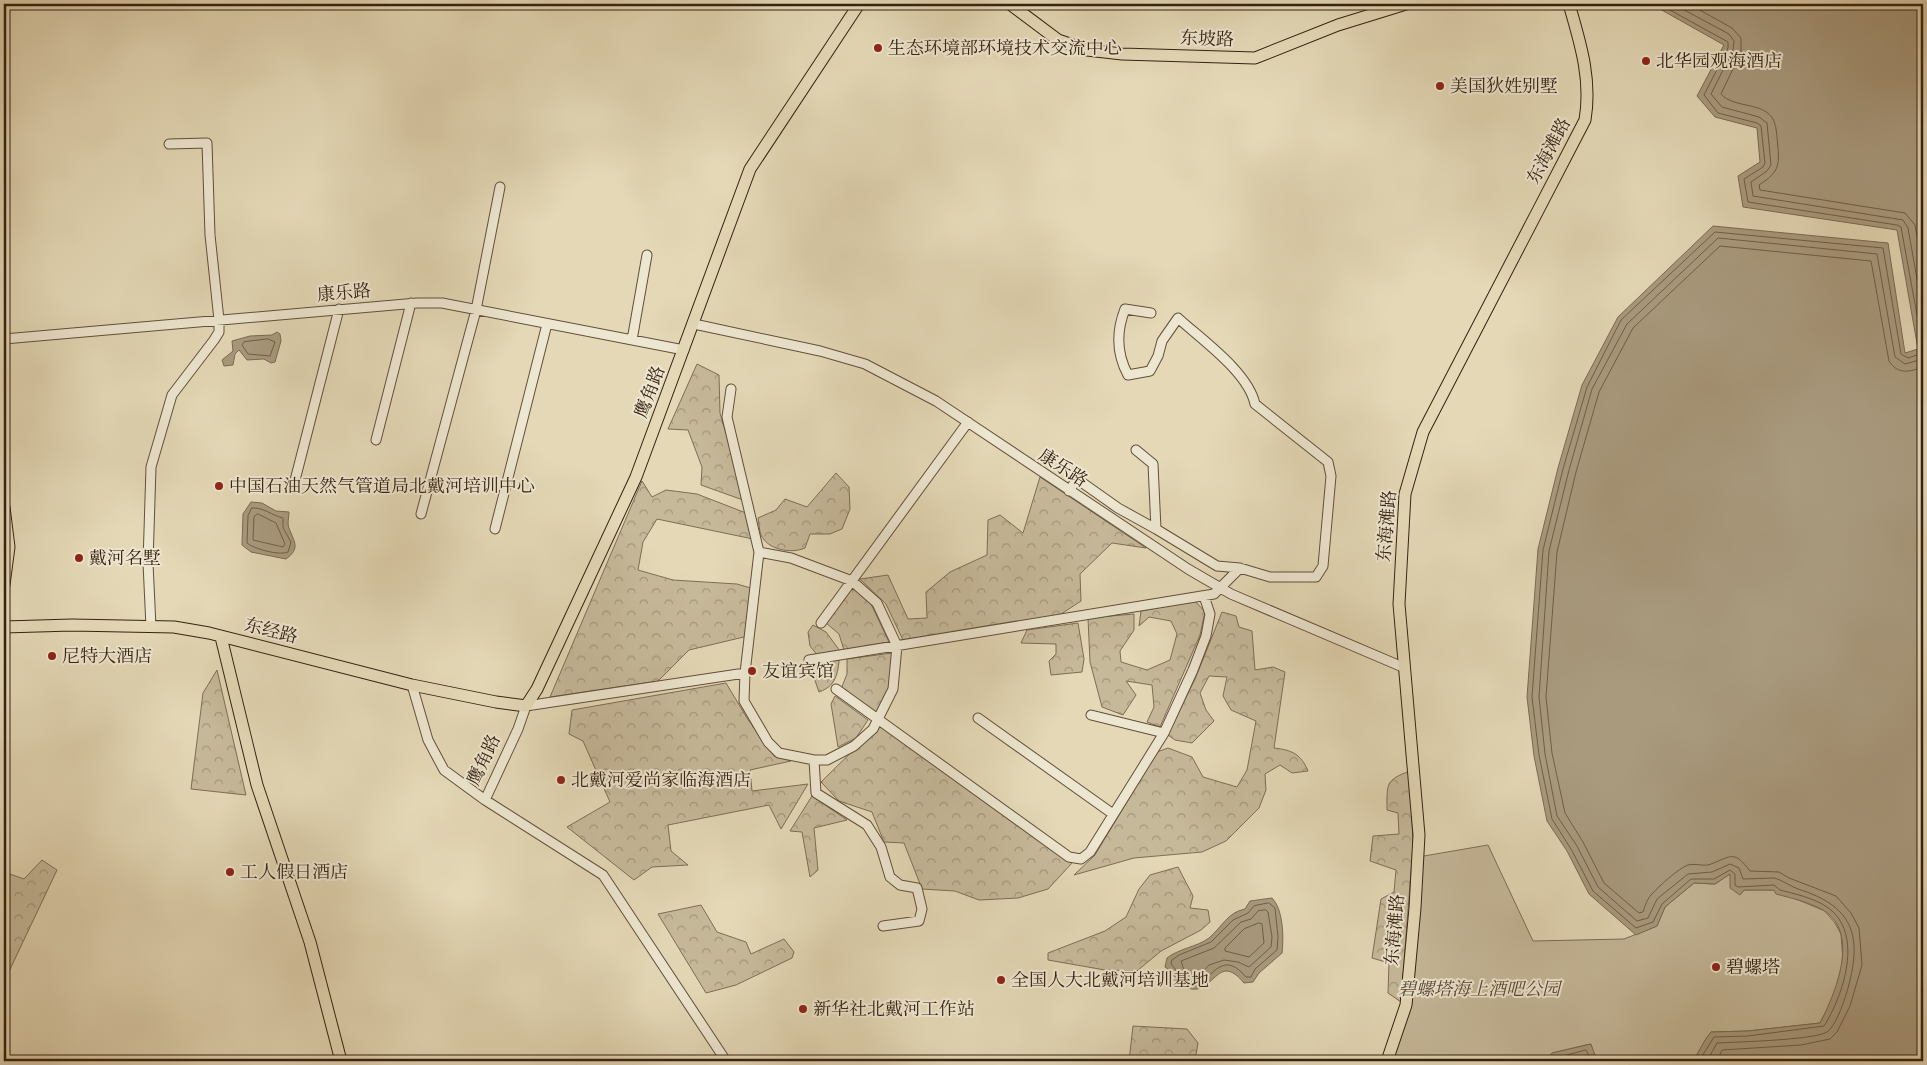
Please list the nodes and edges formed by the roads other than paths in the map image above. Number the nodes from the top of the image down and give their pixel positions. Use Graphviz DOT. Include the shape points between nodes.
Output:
graph roads {
  1 [pos="856,4"];
  2 [pos="1010,4"];
  3 [pos="1406,4"];
  4 [pos="1569,4"];
  5 [pos="169,144"];
  6 [pos="500,187"];
  7 [pos="647,255"];
  8 [pos="412,303"];
  9 [pos="339,310"];
  10 [pos="476,310"];
  11 [pos="1151,313"];
  12 [pos="220,320"];
  13 [pos="548,324"];
  14 [pos="694,324"];
  15 [pos="4,339"];
  16 [pos="632,340"];
  17 [pos="684,350"];
  18 [pos="731,389"];
  19 [pos="968,422"];
  20 [pos="376,440"];
  21 [pos="1136,450"];
  22 [pos="292,488"];
  23 [pos="1069,491"];
  24 [pos="4,507"];
  25 [pos="421,514"];
  26 [pos="495,529"];
  27 [pos="1156,530"];
  28 [pos="759,552"];
  29 [pos="1240,568"];
  30 [pos="852,581"];
  31 [pos="4,585"];
  32 [pos="1221,589"];
  33 [pos="1204,596"];
  34 [pos="821,623"];
  35 [pos="151,627"];
  36 [pos="4,628"];
  37 [pos="221,636"];
  38 [pos="897,646"];
  39 [pos="809,660"];
  40 [pos="1405,668"];
  41 [pos="745,673"];
  42 [pos="412,685"];
  43 [pos="836,689"];
  44 [pos="526,706"];
  45 [pos="1091,716"];
  46 [pos="978,718"];
  47 [pos="876,720"];
  48 [pos="1164,733"];
  49 [pos="814,760"];
  50 [pos="485,800"];
  51 [pos="1114,814"];
  52 [pos="883,926"];
  53 [pos="723,1060"];
  54 [pos="341,1061"];
  55 [pos="1387,1061"];
  1 -- 14 [label="main road, 鹰角路" via="750,169"];
  2 -- 3 [label="main road, 东坡路" via="1058,40 1087,50 1255,58 1338,25"];
  4 -- 40 [label="main road, 东海滩路" via="1581,45 1589,96 1585,120 1423,432 1405,494 1399,604"];
  5 -- 12 [label="street" via="207,143 210,235"];
  6 -- 10 [label="street"];
  7 -- 16 [label="street"];
  8 -- 9 [label="street, 康乐路"];
  8 -- 10 [label="street, 康乐路" via="442,303"];
  8 -- 20 [label="street"];
  9 -- 12 [label="street, 康乐路"];
  9 -- 22 [label="street"];
  10 -- 13 [label="street, 康乐路"];
  10 -- 25 [label="street"];
  11 -- 29 [label="street" via="1125,309 1122,316 1119,359 1128,374 1150,371 1162,341 1178,318 1227,362 1252,392 1255,404 1328,462 1331,476 1324,566 1316,577 1270,577"];
  12 -- 15 [label="street, 康乐路"];
  12 -- 35 [label="street" via="214,340 172,395 151,466 148,563"];
  13 -- 16 [label="street, 康乐路"];
  13 -- 26 [label="street"];
  14 -- 17 [label="main road, 鹰角路"];
  14 -- 19 [label="street, 康乐路" via="865,364 936,401"];
  16 -- 17 [label="street, 康乐路"];
  17 -- 44 [label="main road, 鹰角路" via="636,477 537,689"];
  18 -- 28 [label="street" via="726,417"];
  19 -- 23 [label="street, 康乐路"];
  19 -- 30 [label="street"];
  21 -- 27 [label="street" via="1153,464"];
  23 -- 27 [label="street" via="1077,479"];
  23 -- 32 [label="street, 康乐路"];
  24 -- 31 [label="main road" via="9,547"];
  27 -- 29 [label="street" via="1217,566"];
  28 -- 30 [label="street" via="791,558"];
  28 -- 41 [label="street"];
  29 -- 32 [label="street"];
  30 -- 34 [label="street"];
  30 -- 38 [label="street" via="877,603"];
  32 -- 33 [label="street"];
  32 -- 40 [label="street, 康乐路"];
  33 -- 38 [label="street"];
  33 -- 48 [label="street" via="1210,614 1206,636"];
  35 -- 36 [label="main road, 东经路" via="72,624"];
  35 -- 37 [label="main road, 东经路" via="174,627"];
  37 -- 42 [label="main road, 东经路"];
  37 -- 54 [label="main road" via="257,785 310,942"];
  38 -- 39 [label="street"];
  38 -- 47 [label="street" via="893,689"];
  40 -- 55 [label="main road, 东海滩路" via="1419,835 1406,1005"];
  41 -- 44 [label="street"];
  41 -- 49 [label="street" via="744,701 768,742 779,753"];
  42 -- 44 [label="main road, 东经路"];
  42 -- 50 [label="street" via="428,740 444,770"];
  43 -- 47 [label="street"];
  44 -- 50 [label="street, 鹰角路"];
  45 -- 48 [label="street"];
  46 -- 51 [label="street"];
  47 -- 49 [label="street" via="873,729 854,746 827,760"];
  47 -- 51 [label="street" via="1069,857 1081,859 1090,852"];
  48 -- 51 [label="street"];
  49 -- 52 [label="street" via="816,793 867,825 881,847 890,878 900,885 917,888 922,909 918,921"];
  50 -- 53 [label="street" via="603,875"];
}
